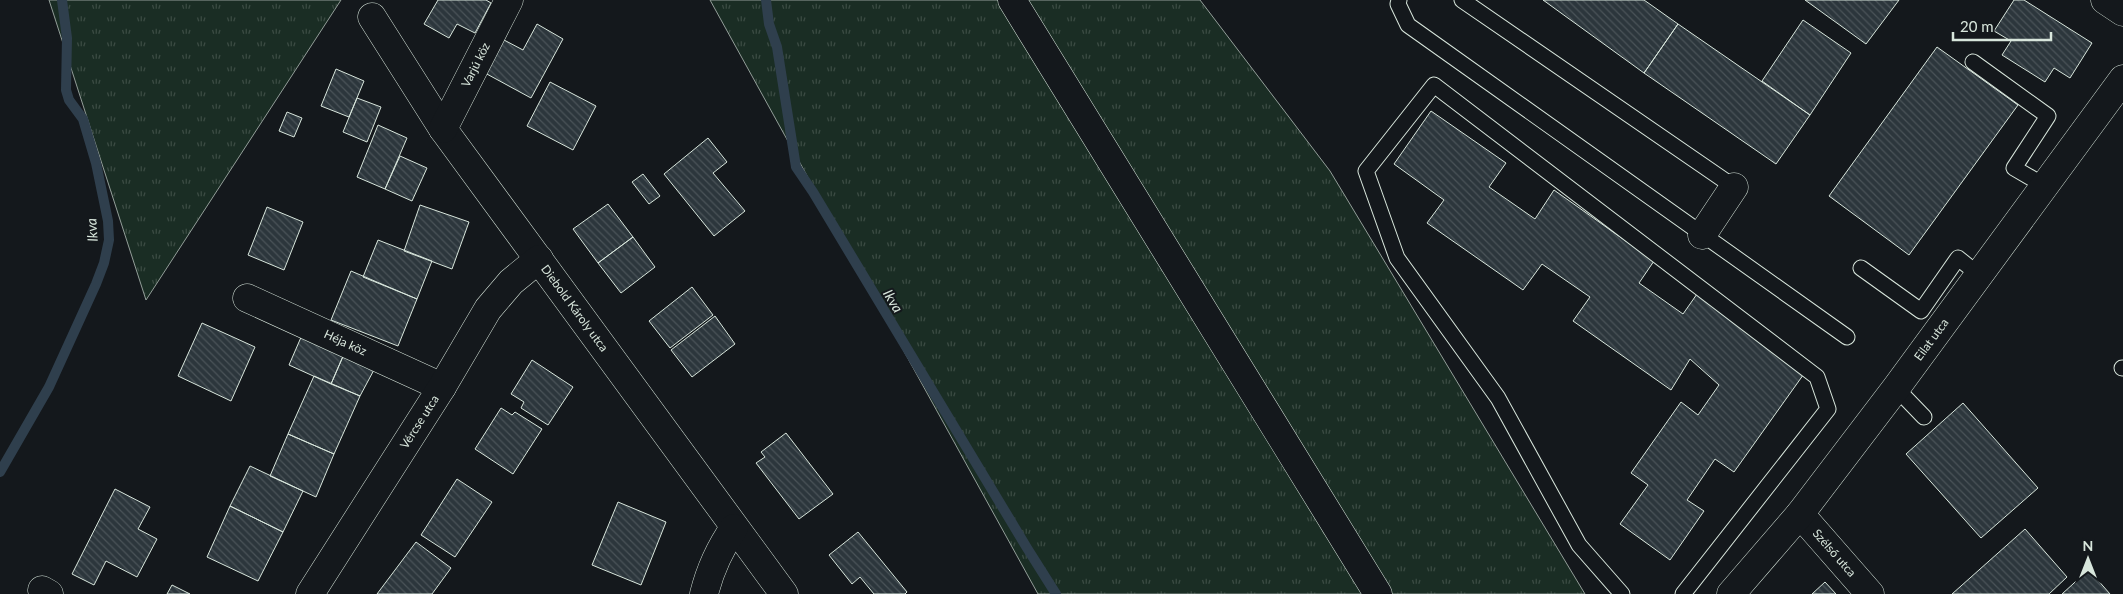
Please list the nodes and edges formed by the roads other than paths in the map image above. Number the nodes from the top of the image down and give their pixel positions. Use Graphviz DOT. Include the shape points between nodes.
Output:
graph roads {
  1 [pos="509,0"];
  2 [pos="1012,0"];
  3 [pos="1399,0"];
  4 [pos="1462,0"];
  5 [pos="2105,0"];
  6 [pos="2123,12"];
  7 [pos="372,17"];
  8 [pos="1973,62"];
  9 [pos="2123,79"];
  10 [pos="443,129"];
  11 [pos="2045,186"];
  12 [pos="1734,187"];
  13 [pos="1702,235"];
  14 [pos="539,259"];
  15 [pos="1861,268"];
  16 [pos="1979,275"];
  17 [pos="247,298"];
  18 [pos="1847,337"];
  19 [pos="442,386"];
  20 [pos="1896,388"];
  21 [pos="1924,417"];
  22 [pos="1800,514"];
  23 [pos="734,528"];
  24 [pos="1733,593"];
  25 [pos="310,594"];
  26 [pos="704,594"];
  27 [pos="784,594"];
  28 [pos="1378,594"];
  29 [pos="1622,594"];
  30 [pos="1683,594"];
  31 [pos="1870,594"];
  1 -- 10 [label="street, Varjú köz"];
  2 -- 28 [label="street"];
  3 -- 13 [label="lane" via="1408,25"];
  4 -- 12 [label="lane"];
  5 -- 6 [label="street"];
  7 -- 10 [label="street, Diebold Károly utca"];
  8 -- 11 [label="lane" via="2048,116 2014,168"];
  9 -- 11 [label="street, Eilat utca"];
  10 -- 14 [label="street, Diebold Károly utca"];
  11 -- 16 [label="street, Eilat utca"];
  12 -- 13 [label="street"];
  13 -- 18 [label="lane"];
  14 -- 19 [label="street, Vércse utca" via="511,282 488,309"];
  14 -- 23 [label="street, Diebold Károly utca"];
  15 -- 16 [label="lane" via="1921,310 1958,258"];
  16 -- 20 [label="street, Eilat utca"];
  17 -- 19 [label="street, Héja köz"];
  19 -- 25 [label="street, Vércse utca"];
  20 -- 21 [label="lane"];
  20 -- 22 [label="street, Eilat utca"];
  22 -- 24 [label="street, Eilat utca"];
  22 -- 31 [label="street, Szélső utca"];
  23 -- 26 [label="street" via="715,561"];
  23 -- 27 [label="street, Diebold Károly utca"];
  29 -- 30 [label="lane" via="1579,544 1498,398 1397,258 1366,171 1434,85 1816,377 1828,409"];
}
